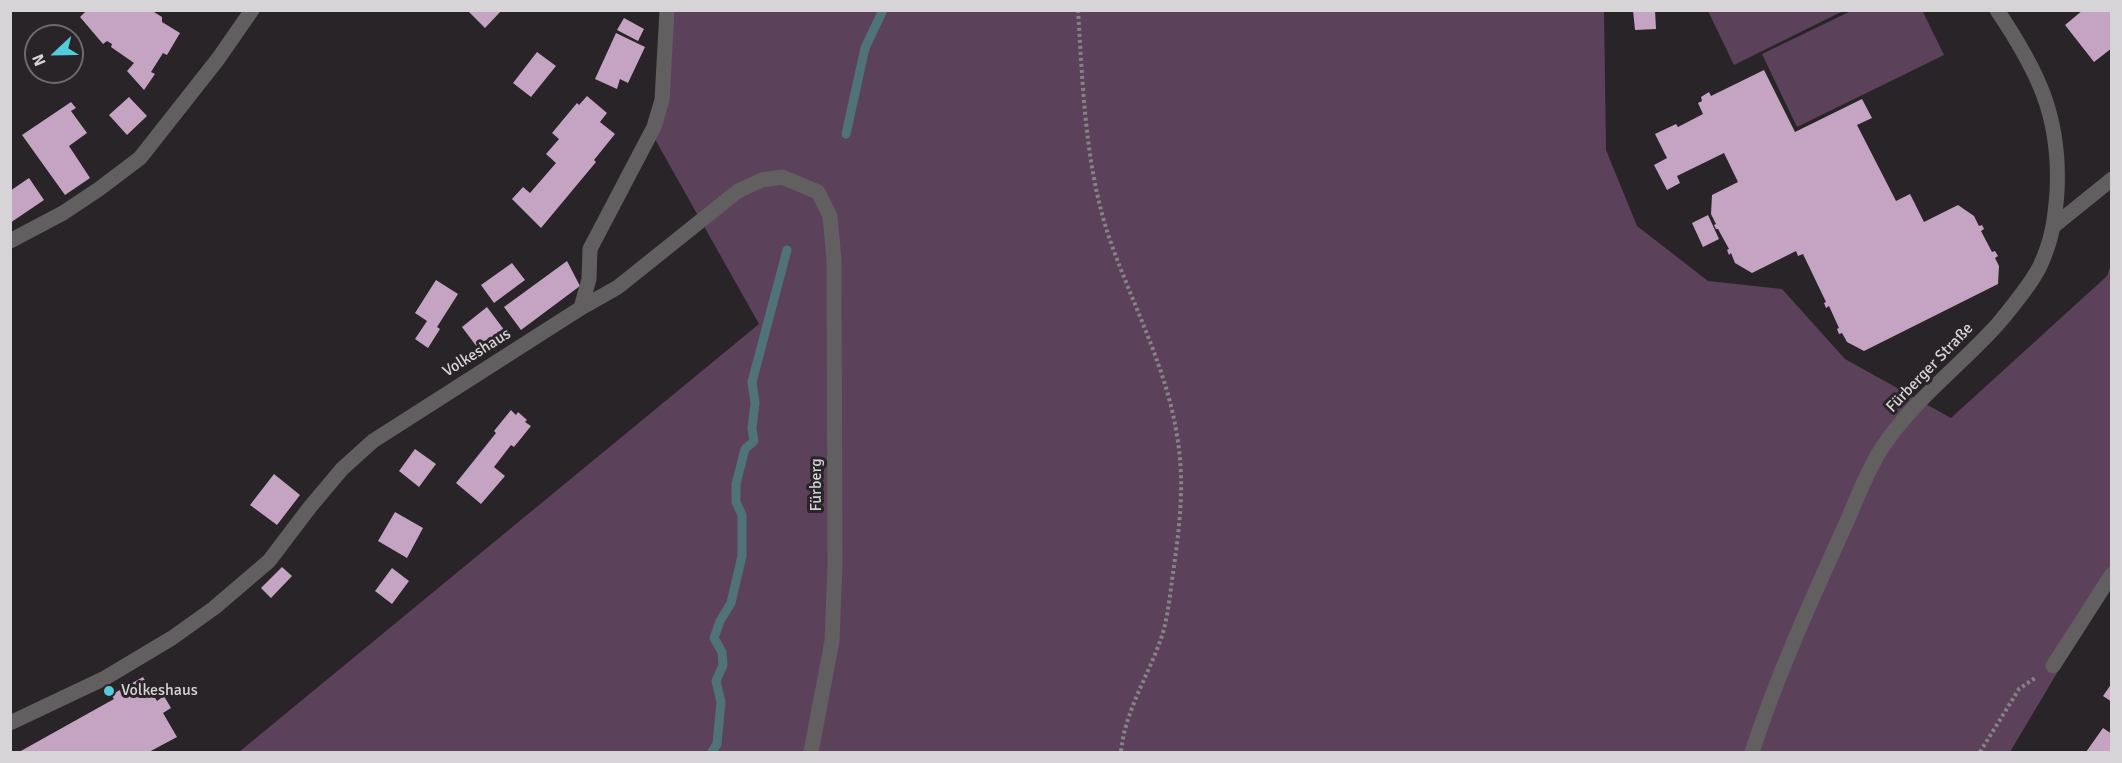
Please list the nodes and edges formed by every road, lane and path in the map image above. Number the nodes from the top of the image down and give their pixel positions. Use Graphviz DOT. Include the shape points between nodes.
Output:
graph roads {
  1 [pos="252,10"];
  2 [pos="667,10"];
  3 [pos="1078,10"];
  4 [pos="1997,10"];
  5 [pos="2112,179"];
  6 [pos="830,216"];
  7 [pos="2055,225"];
  8 [pos="10,241"];
  9 [pos="581,308"];
  10 [pos="2112,574"];
  11 [pos="2053,666"];
  12 [pos="10,723"];
  13 [pos="811,753"];
  14 [pos="1121,753"];
  15 [pos="1752,753"];
  16 [pos="1980,753"];
  1 -- 8 [label="street" via="140,158 63,213"];
  2 -- 9 [label="street" via="662,100 654,127 590,249 590,279"];
  3 -- 14 [label="path" via="1089,148 1096,185 1111,242 1165,381 1176,423 1181,479 1164,628 1132,706"];
  4 -- 7 [label="street, Fürberger Straße" via="2032,67 2052,117 2057,148"];
  5 -- 7 [label="street"];
  6 -- 9 [label="street, Volkeshaus" via="818,192 782,177 762,180 738,191 618,287"];
  6 -- 13 [label="street, Fürberg" via="834,260 835,566 832,641"];
  7 -- 15 [label="street, Fürberger Straße" via="2039,269 1998,324 1910,413 1880,452 1825,569 1770,699"];
  9 -- 12 [label="street, Volkeshaus" via="373,441 309,507 270,561 214,608 105,678"];
  10 -- 11 [label="street"];
  11 -- 16 [label="path" via="2019,689"];
}
